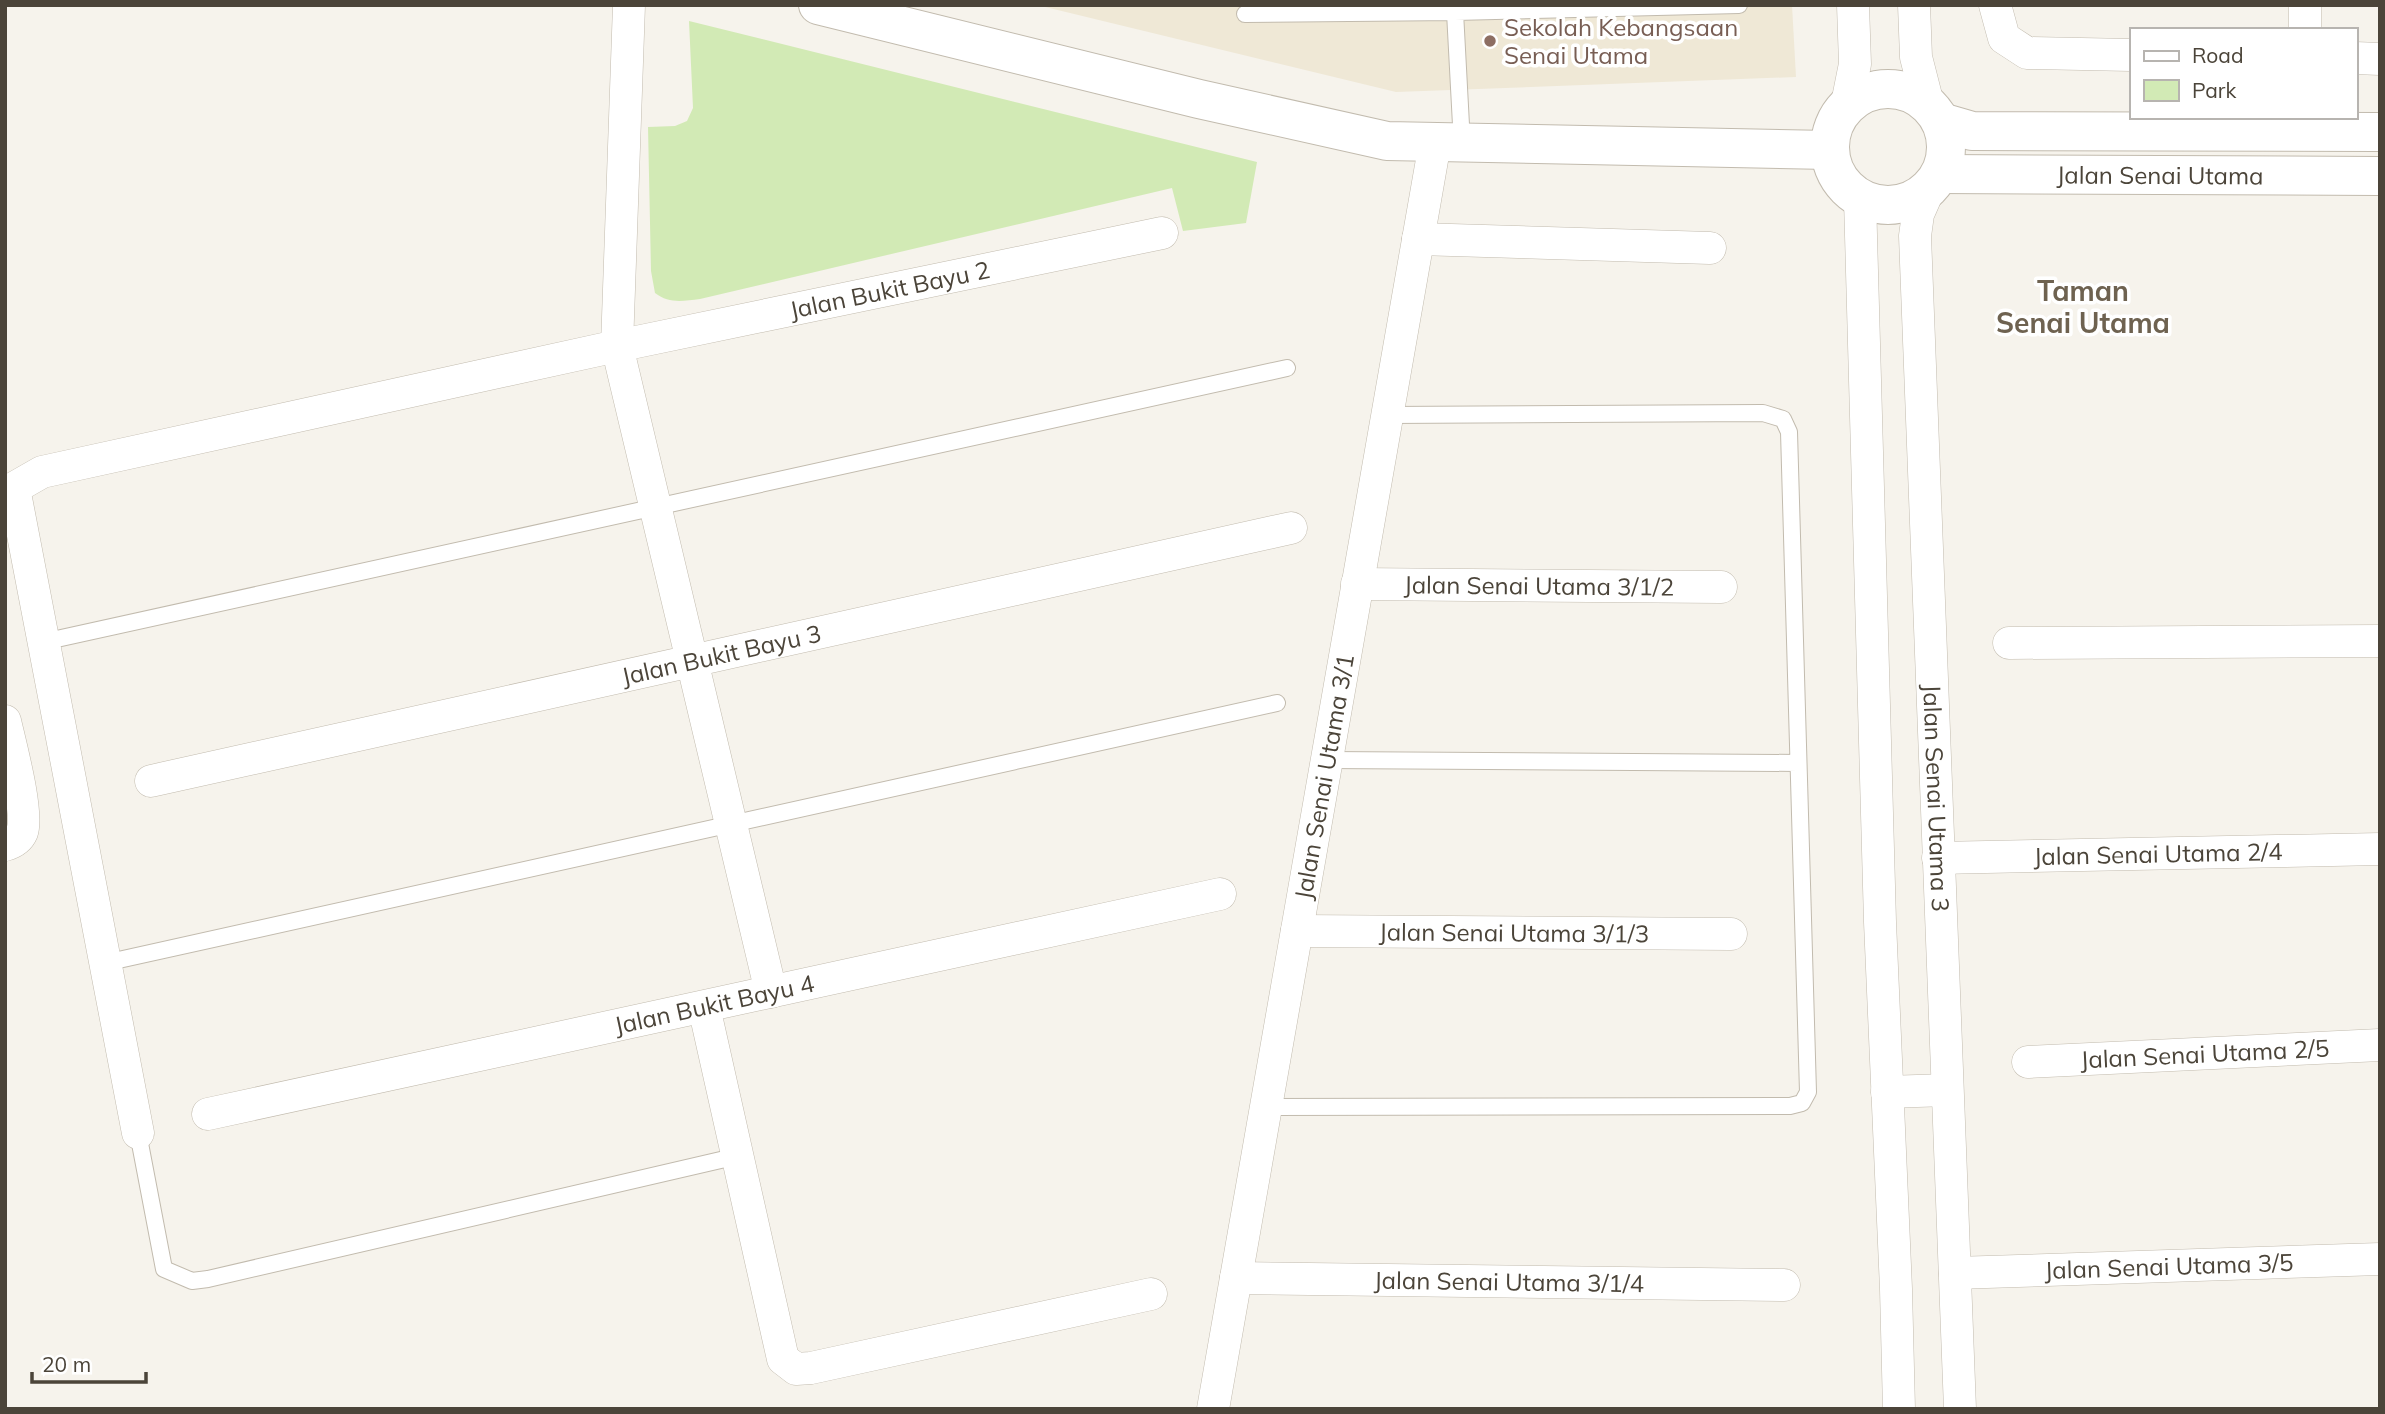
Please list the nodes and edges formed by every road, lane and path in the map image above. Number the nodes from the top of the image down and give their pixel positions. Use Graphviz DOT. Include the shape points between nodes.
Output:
graph roads {
  1 [pos="629,5"];
  2 [pos="818,5"];
  3 [pos="1740,5"];
  4 [pos="1853,5"];
  5 [pos="1914,5"];
  6 [pos="1995,5"];
  7 [pos="2305,5"];
  8 [pos="1455,12"];
  9 [pos="1245,14"];
  10 [pos="2305,28"];
  11 [pos="2130,55"];
  12 [pos="2357,58"];
  13 [pos="2380,59"];
  14 [pos="1847,104"];
  15 [pos="1934,113"];
  16 [pos="2380,132"];
  17 [pos="1449,143"];
  18 [pos="1829,150"];
  19 [pos="2380,176"];
  20 [pos="1935,182"];
  21 [pos="1860,199"];
  22 [pos="1162,233"];
  23 [pos="1418,239"];
  24 [pos="1710,248"];
  25 [pos="617,346"];
  26 [pos="1287,368"];
  27 [pos="1387,415"];
  28 [pos="655,507"];
  29 [pos="1290,528"];
  30 [pos="1357,584"];
  31 [pos="1721,587"];
  32 [pos="2380,641"];
  33 [pos="43,642"];
  34 [pos="2009,643"];
  35 [pos="692,661"];
  36 [pos="1277,703"];
  37 [pos="5,721"];
  38 [pos="1326,760"];
  39 [pos="1798,762"];
  40 [pos="152,781"];
  41 [pos="731,824"];
  42 [pos="5,845"];
  43 [pos="2380,849"];
  44 [pos="1938,858"];
  45 [pos="1220,894"];
  46 [pos="1297,932"];
  47 [pos="1731,934"];
  48 [pos="105,963"];
  49 [pos="771,992"];
  50 [pos="704,1007"];
  51 [pos="2380,1045"];
  52 [pos="2028,1062"];
  53 [pos="1947,1090"];
  54 [pos="1887,1092"];
  55 [pos="1266,1107"];
  56 [pos="208,1114"];
  57 [pos="138,1133"];
  58 [pos="738,1156"];
  59 [pos="2380,1259"];
  60 [pos="1955,1273"];
  61 [pos="1236,1278"];
  62 [pos="1784,1285"];
  63 [pos="1151,1294"];
  64 [pos="1213,1409"];
  65 [pos="1899,1409"];
  66 [pos="1960,1409"];
  1 -- 25 [label="street"];
  2 -- 17 [label="street" via="1360,136"];
  3 -- 8 [label="lane"];
  4 -- 14 [label="street" via="1855,64"];
  5 -- 15 [label="street" via="1916,57"];
  6 -- 11 [label="street" via="2004,38 2027,53"];
  7 -- 10 [label="street"];
  8 -- 9 [label="lane"];
  8 -- 17 [label="lane"];
  12 -- 13 [label="street"];
  14 -- 15 [label="street" via="1862,94 1896,89 1913,94"];
  14 -- 18 [label="street" via="1836,119"];
  15 -- 16 [label="street, Jalan Senai Utama" via="1972,131"];
  15 -- 20 [label="street" via="1947,139 1946,158"];
  17 -- 18 [label="street"];
  17 -- 23 [label="street, Jalan Senai Utama 3/1"];
  18 -- 21 [label="street" via="1835,173"];
  19 -- 20 [label="street, Jalan Senai Utama"];
  20 -- 21 [label="street" via="1914,200 1896,205"];
  20 -- 44 [label="street, Jalan Senai Utama 3" via="1918,214 1915,236"];
  21 -- 54 [label="street"];
  22 -- 25 [label="street, Jalan Bukit Bayu 2"];
  23 -- 24 [label="street"];
  23 -- 27 [label="street, Jalan Senai Utama 3/1"];
  25 -- 28 [label="street"];
  25 -- 33 [label="street, Jalan Bukit Bayu 2" via="42,472 14,488"];
  26 -- 28 [label="lane"];
  27 -- 30 [label="street, Jalan Senai Utama 3/1"];
  27 -- 39 [label="lane" via="1763,413 1783,419 1789,432"];
  28 -- 33 [label="lane"];
  28 -- 35 [label="street"];
  29 -- 35 [label="street, Jalan Bukit Bayu 3"];
  30 -- 31 [label="street, Jalan Senai Utama 3/1/2"];
  30 -- 38 [label="street, Jalan Senai Utama 3/1"];
  32 -- 34 [label="street"];
  33 -- 48 [label="street"];
  35 -- 40 [label="street, Jalan Bukit Bayu 3"];
  35 -- 41 [label="street"];
  36 -- 41 [label="lane"];
  37 -- 42 [label="street" via="24,814 23,831"];
  38 -- 39 [label="lane"];
  38 -- 46 [label="street, Jalan Senai Utama 3/1"];
  39 -- 55 [label="lane" via="1808,1092 1802,1103"];
  41 -- 48 [label="lane"];
  41 -- 49 [label="street"];
  43 -- 44 [label="street, Jalan Senai Utama 2/4"];
  44 -- 53 [label="street, Jalan Senai Utama 3"];
  45 -- 49 [label="street, Jalan Bukit Bayu 4"];
  46 -- 47 [label="street, Jalan Senai Utama 3/1/3"];
  46 -- 55 [label="street, Jalan Senai Utama 3/1"];
  48 -- 57 [label="street"];
  49 -- 50 [label="street, Jalan Bukit Bayu 4"];
  50 -- 56 [label="street, Jalan Bukit Bayu 4"];
  50 -- 58 [label="street"];
  51 -- 52 [label="street, Jalan Senai Utama 2/5"];
  53 -- 54 [label="street"];
  53 -- 60 [label="street, Jalan Senai Utama 3"];
  54 -- 65 [label="street"];
  55 -- 61 [label="street, Jalan Senai Utama 3/1"];
  57 -- 58 [label="lane" via="164,1269 192,1281"];
  58 -- 63 [label="street" via="783,1359 796,1369"];
  59 -- 60 [label="street, Jalan Senai Utama 3/5"];
  60 -- 66 [label="street, Jalan Senai Utama 3"];
  61 -- 62 [label="street, Jalan Senai Utama 3/1/4"];
  61 -- 64 [label="street, Jalan Senai Utama 3/1"];
}
